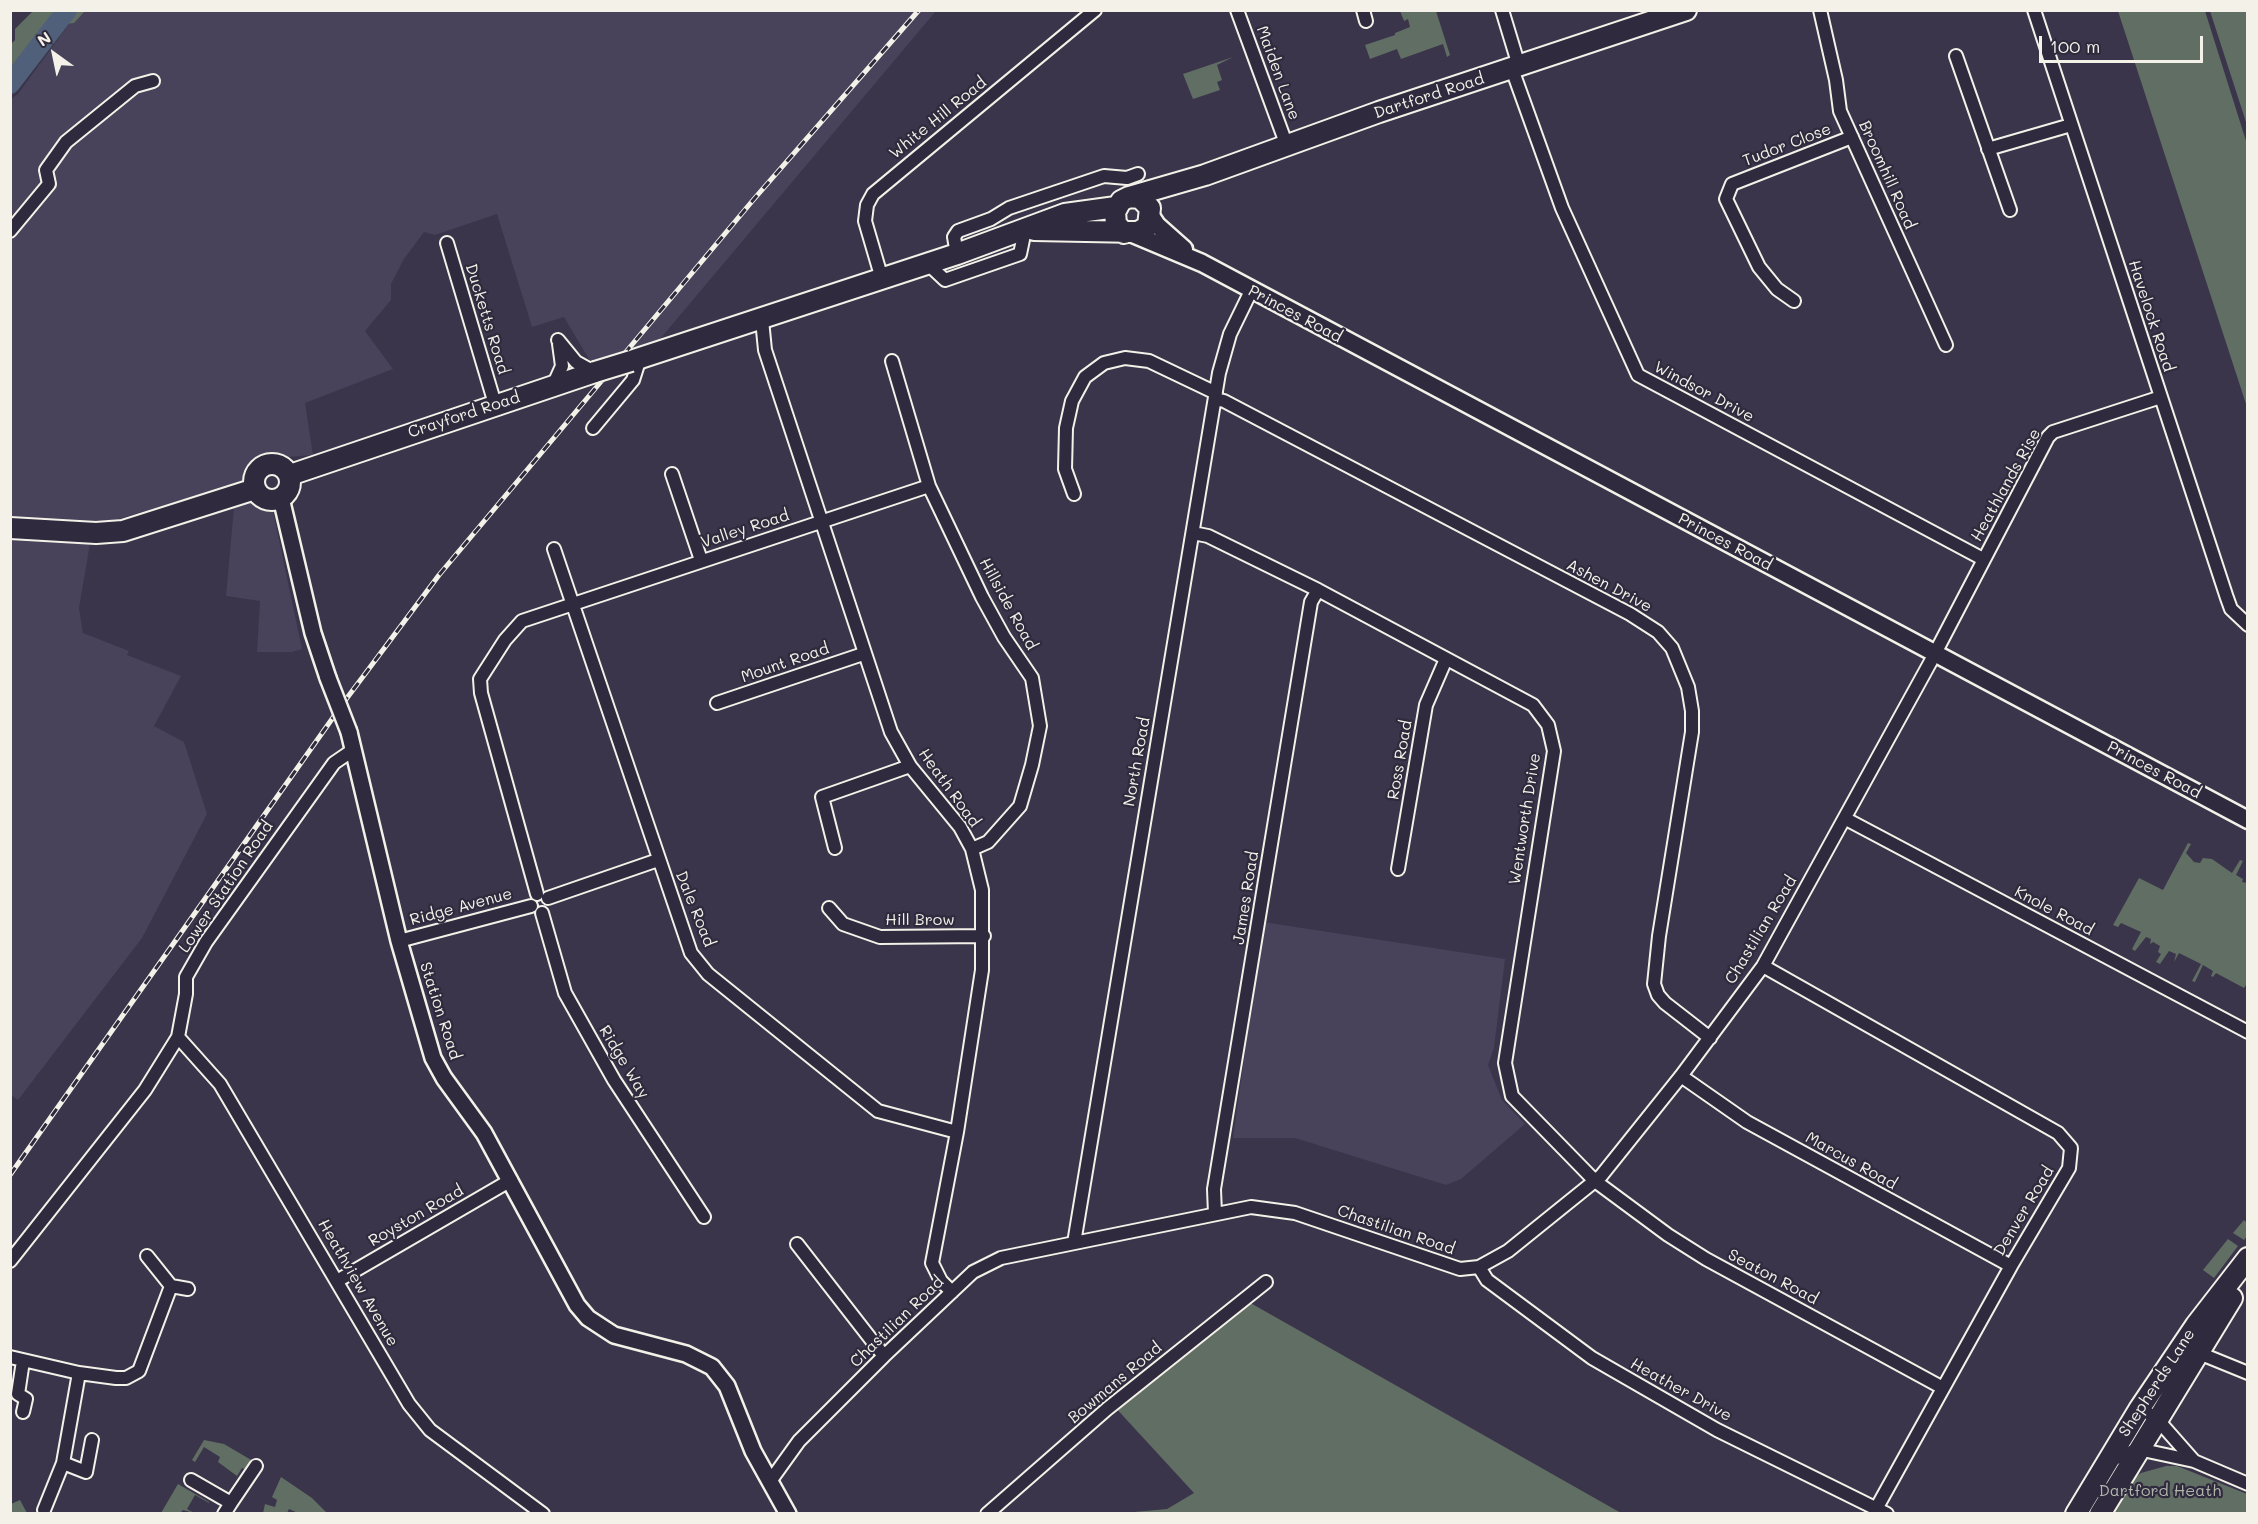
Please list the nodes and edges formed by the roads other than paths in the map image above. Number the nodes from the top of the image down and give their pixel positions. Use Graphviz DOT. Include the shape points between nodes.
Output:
graph roads {
  1 [pos="1095,10"];
  2 [pos="1237,10"];
  3 [pos="1502,10"];
  4 [pos="1686,10"];
  5 [pos="1820,10"];
  6 [pos="2034,10"];
  7 [pos="1956,56"];
  8 [pos="1516,67"];
  9 [pos="153,81"];
  10 [pos="2071,125"];
  11 [pos="1851,137"];
  12 [pos="1287,146"];
  13 [pos="1988,149"];
  14 [pos="1138,174"];
  15 [pos="1173,185"];
  16 [pos="1058,192"];
  17 [pos="1123,202"];
  18 [pos="2010,210"];
  19 [pos="1151,212"];
  20 [pos="1065,214"];
  21 [pos="1025,230"];
  22 [pos="11,231"];
  23 [pos="1128,234"];
  24 [pos="447,243"];
  25 [pos="957,254"];
  26 [pos="1202,263"];
  27 [pos="928,264"];
  28 [pos="882,279"];
  29 [pos="1251,291"];
  30 [pos="1794,301"];
  31 [pos="754,322"];
  32 [pos="1946,345"];
  33 [pos="635,359"];
  34 [pos="892,361"];
  35 [pos="595,372"];
  36 [pos="553,386"];
  37 [pos="1215,396"];
  38 [pos="2161,397"];
  39 [pos="495,404"];
  40 [pos="593,428"];
  41 [pos="672,474"];
  42 [pos="290,475"];
  43 [pos="929,486"];
  44 [pos="255,489"];
  45 [pos="1074,495"];
  46 [pos="281,498"];
  47 [pos="10,516"];
  48 [pos="820,522"];
  49 [pos="10,528"];
  50 [pos="52,529"];
  51 [pos="1193,533"];
  52 [pos="554,549"];
  53 [pos="1983,559"];
  54 [pos="701,560"];
  55 [pos="1317,590"];
  56 [pos="571,603"];
  57 [pos="2247,625"];
  58 [pos="1934,653"];
  59 [pos="863,654"];
  60 [pos="1446,659"];
  61 [pos="717,703"];
  62 [pos="354,750"];
  63 [pos="910,766"];
  64 [pos="1846,819"];
  65 [pos="2247,820"];
  66 [pos="835,848"];
  67 [pos="972,849"];
  68 [pos="658,860"];
  69 [pos="1398,869"];
  70 [pos="543,896"];
  71 [pos="830,908"];
  72 [pos="536,910"];
  73 [pos="984,936"];
  74 [pos="399,941"];
  75 [pos="1763,966"];
  76 [pos="2247,1032"];
  77 [pos="178,1037"];
  78 [pos="1710,1038"];
  79 [pos="1681,1076"];
  80 [pos="957,1132"];
  81 [pos="511,1180"];
  82 [pos="1595,1181"];
  83 [pos="1215,1214"];
  84 [pos="704,1217"];
  85 [pos="1074,1243"];
  86 [pos="797,1244"];
  87 [pos="147,1256"];
  88 [pos="2247,1258"];
  89 [pos="10,1261"];
  90 [pos="2011,1266"];
  91 [pos="1479,1267"];
  92 [pos="2247,1276"];
  93 [pos="337,1281"];
  94 [pos="1266,1282"];
  95 [pos="171,1286"];
  96 [pos="188,1289"];
  97 [pos="952,1292"];
  98 [pos="2189,1349"];
  99 [pos="884,1356"];
  100 [pos="10,1357"];
  101 [pos="23,1361"];
  102 [pos="2247,1372"];
  103 [pos="79,1373"];
  104 [pos="1943,1388"];
  105 [pos="2140,1408"];
  106 [pos="22,1412"];
  107 [pos="2157,1419"];
  108 [pos="92,1440"];
  109 [pos="2138,1449"];
  110 [pos="2194,1461"];
  111 [pos="63,1463"];
  112 [pos="2106,1463"];
  113 [pos="256,1466"];
  114 [pos="191,1480"];
  115 [pos="771,1480"];
  116 [pos="2247,1484"];
  117 [pos="227,1508"];
  118 [pos="44,1510"];
  119 [pos="1881,1511"];
  120 [pos="543,1514"];
  121 [pos="788,1514"];
  122 [pos="987,1514"];
  123 [pos="2076,1514"];
  124 [pos="2100,1514"];
  1 -- 28 [label="street, White Hill Road" via="873,194 865,221"];
  2 -- 12 [label="street, Maiden Lane"];
  3 -- 8 [label="street, Windsor Drive"];
  4 -- 8 [label="main road, Dartford Road"];
  5 -- 11 [label="street, Broomhill Road" via="1840,111"];
  6 -- 10 [label="street, Havelock Road"];
  7 -- 13 [label="street"];
  8 -- 12 [label="main road, Dartford Road"];
  8 -- 53 [label="street, Windsor Drive" via="1562,208 1638,375"];
  9 -- 22 [label="street" via="135,86 66,142 46,170 49,184"];
  10 -- 13 [label="street"];
  10 -- 38 [label="street, Havelock Road"];
  11 -- 30 [label="street, Tudor Close" via="1732,184 1726,199 1759,267 1777,289"];
  11 -- 32 [label="street, Broomhill Road"];
  12 -- 15 [label="main road, Dartford Road"];
  13 -- 18 [label="street"];
  14 -- 16 [label="street" via="1104,176"];
  15 -- 17 [label="main road, Dartford Road"];
  15 -- 19 [label="main road, Dartford Road"];
  16 -- 20 [label="street"];
  16 -- 25 [label="street" via="958,231 954,237"];
  17 -- 19 [label="main road" via="1140,198"];
  17 -- 20 [label="main road, Crayford Road"];
  17 -- 23 [label="main road" via="1114,219"];
  19 -- 23 [label="main road" via="1148,226"];
  19 -- 26 [label="main road, Princes Road" via="1167,235"];
  20 -- 21 [label="main road, Crayford Road"];
  21 -- 23 [label="main road, Crayford Road"];
  21 -- 25 [label="main road, Crayford Road"];
  21 -- 27 [label="street" via="1020,254 945,280"];
  23 -- 26 [label="main road, Princes Road"];
  24 -- 39 [label="street, Ducketts Road"];
  25 -- 27 [label="main road, Crayford Road"];
  26 -- 29 [label="main road, Princes Road"];
  27 -- 28 [label="main road, Crayford Road"];
  28 -- 31 [label="main road, Crayford Road"];
  29 -- 37 [label="street, North Road" via="1226,345"];
  29 -- 58 [label="main road, Princes Road"];
  31 -- 33 [label="main road, Crayford Road"];
  31 -- 48 [label="street, Heath Road"];
  33 -- 35 [label="main road, Crayford Road, bridge"];
  33 -- 40 [label="street" via="633,380"];
  34 -- 43 [label="street, Hillside Road"];
  35 -- 36 [label="main road, Crayford Road"];
  35 -- 36 [label="street" via="576,362 558,340 562,359"];
  36 -- 39 [label="main road, Crayford Road"];
  37 -- 45 [label="street, Ashen Drive" via="1149,361 1125,358 1104,363 1086,377 1072,401 1066,428 1065,469"];
  37 -- 51 [label="street, North Road"];
  37 -- 78 [label="street, Ashen Drive" via="1630,614 1658,632 1672,648 1688,687 1692,732 1654,984 1665,1003"];
  38 -- 53 [label="street, Heathlands Rise" via="2048,436"];
  38 -- 57 [label="street, Havelock Road" via="2231,609"];
  39 -- 42 [label="main road, Crayford Road"];
  41 -- 54 [label="street"];
  42 -- 44 [label="main road" via="280,465 266,464 255,474"];
  42 -- 46 [label="main road" via="290,488"];
  43 -- 48 [label="street, Valley Road"];
  43 -- 67 [label="street, Hillside Road" via="982,597 1032,678 1040,726 1020,806 988,842"];
  44 -- 46 [label="main road" via="266,499"];
  44 -- 50 [label="main road" via="123,531 87,533"];
  46 -- 62 [label="street, Station Road, bridge" via="313,633"];
  47 -- 50 [label="main road"];
  48 -- 54 [label="street, Valley Road"];
  48 -- 59 [label="street, Heath Road"];
  49 -- 50 [label="main road"];
  51 -- 55 [label="street, Wentworth Drive" via="1208,536"];
  51 -- 85 [label="street, North Road"];
  52 -- 56 [label="street, Dale Road"];
  53 -- 58 [label="street, Heathlands Rise"];
  54 -- 56 [label="street, Valley Road"];
  55 -- 60 [label="street, Wentworth Drive"];
  55 -- 83 [label="street, James Road" via="1311,602 1216,1178"];
  56 -- 68 [label="street, Dale Road"];
  56 -- 70 [label="street" via="522,621 480,679"];
  58 -- 64 [label="street, Chastilian Road"];
  58 -- 65 [label="main road, Princes Road"];
  59 -- 61 [label="street, Mount Road"];
  59 -- 63 [label="street, Heath Road" via="891,732"];
  60 -- 69 [label="street, Ross Road" via="1426,705"];
  60 -- 82 [label="street, Wentworth Drive" via="1533,705 1548,725 1554,751 1505,1063 1512,1096"];
  62 -- 74 [label="street, Station Road"];
  62 -- 77 [label="street, Lower Station Road" via="334,763 206,942 186,977"];
  63 -- 66 [label="street" via="822,797"];
  63 -- 67 [label="street, Heath Road" via="960,827"];
  64 -- 75 [label="street, Chastilian Road"];
  64 -- 76 [label="street, Knole Road"];
  67 -- 73 [label="street, Heath Road" via="982,890"];
  68 -- 70 [label="street"];
  68 -- 80 [label="street, Dale Road" via="691,953 708,974 878,1111"];
  70 -- 72 [label="street, Ridge Avenue" via="531,899"];
  70 -- 72 [label="street" via="548,908"];
  71 -- 73 [label="street, Hill Brow" via="843,924 880,938"];
  72 -- 74 [label="street, Ridge Avenue"];
  72 -- 84 [label="street, Ridge Way" via="565,993 614,1080"];
  73 -- 80 [label="street, Heath Road"];
  74 -- 81 [label="street, Station Road" via="434,1058"];
  75 -- 78 [label="street, Chastilian Road"];
  75 -- 90 [label="street, Denver Road" via="2058,1133 2071,1148 2069,1168"];
  77 -- 89 [label="street, Lower Station Road" via="145,1090"];
  77 -- 93 [label="street, Heathview Avenue" via="220,1084"];
  78 -- 79 [label="street, Chastilian Road"];
  79 -- 82 [label="street, Chastilian Road"];
  79 -- 90 [label="street, Marcus Road" via="1747,1122"];
  80 -- 97 [label="street, Heath Road" via="932,1263"];
  81 -- 93 [label="street, Royston Road"];
  81 -- 115 [label="street, Station Road" via="568,1292 588,1318 614,1335 686,1354 712,1367 727,1386 753,1451"];
  82 -- 91 [label="street, Chastilian Road" via="1508,1251"];
  82 -- 104 [label="street, Seaton Road" via="1693,1252"];
  83 -- 85 [label="street, Chastilian Road"];
  83 -- 91 [label="street, Chastilian Road" via="1251,1207 1274,1209 1372,1237 1452,1267"];
  85 -- 97 [label="street, Chastilian Road" via="1001,1258 973,1272"];
  86 -- 99 [label="street"];
  87 -- 95 [label="street"];
  88 -- 98 [label="main road, Shepherds Lane"];
  90 -- 104 [label="street, Denver Road"];
  91 -- 119 [label="street, Heather Drive" via="1487,1280 1592,1358 1717,1430"];
  92 -- 98 [label="main road, Shepherds Lane"];
  93 -- 120 [label="street, Heathview Avenue" via="409,1404 430,1431"];
  94 -- 122 [label="street, Bowmans Road" via="1107,1409"];
  95 -- 96 [label="street"];
  95 -- 103 [label="street" via="139,1371 126,1378"];
  97 -- 99 [label="street, Chastilian Road"];
  98 -- 102 [label="street"];
  98 -- 105 [label="main road, Shepherds Lane"];
  98 -- 107 [label="main road, Shepherds Lane"];
  99 -- 115 [label="street, Chastilian Road" via="799,1441"];
  100 -- 101 [label="street"];
  101 -- 103 [label="street"];
  101 -- 106 [label="street" via="18,1394 26,1400"];
  103 -- 111 [label="street"];
  104 -- 119 [label="street, Denver Road"];
  105 -- 107 [label="street"];
  105 -- 112 [label="main road, Shepherds Lane"];
  107 -- 109 [label="main road, Shepherds Lane"];
  107 -- 110 [label="street"];
  108 -- 111 [label="street" via="86,1472"];
  109 -- 110 [label="street"];
  109 -- 112 [label="street"];
  109 -- 124 [label="main road, Shepherds Lane"];
  110 -- 116 [label="street"];
  111 -- 118 [label="street"];
  112 -- 123 [label="main road, Shepherds Lane"];
  113 -- 117 [label="street"];
  114 -- 117 [label="street"];
  115 -- 121 [label="street, Station Road"];
}
